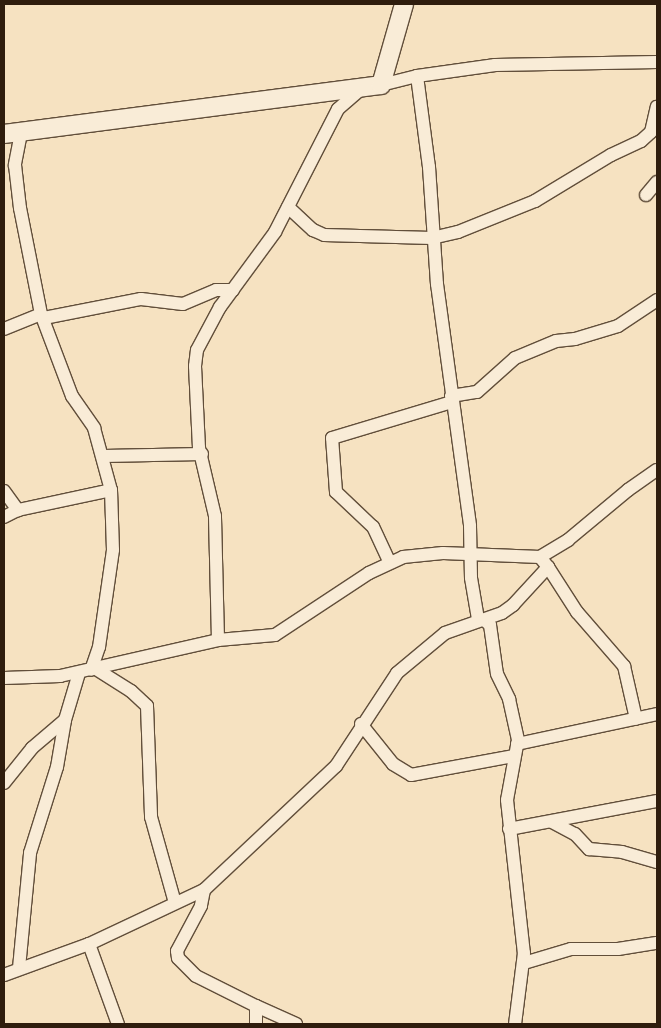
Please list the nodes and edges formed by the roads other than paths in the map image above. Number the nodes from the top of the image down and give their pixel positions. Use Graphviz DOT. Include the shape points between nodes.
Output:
graph roads {
  1 [pos="404,4"];
  2 [pos="657,62"];
  3 [pos="417,76"];
  4 [pos="381,85"];
  5 [pos="360,90"];
  6 [pos="657,107"];
  7 [pos="12,133"];
  8 [pos="657,182"];
  9 [pos="646,195"];
  10 [pos="288,208"];
  11 [pos="432,238"];
  12 [pos="233,290"];
  13 [pos="657,300"];
  14 [pos="43,316"];
  15 [pos="4,329"];
  16 [pos="452,399"];
  17 [pos="202,454"];
  18 [pos="104,456"];
  19 [pos="657,470"];
  20 [pos="111,490"];
  21 [pos="4,491"];
  22 [pos="18,510"];
  23 [pos="4,517"];
  24 [pos="471,553"];
  25 [pos="389,561"];
  26 [pos="544,562"];
  27 [pos="481,620"];
  28 [pos="218,640"];
  29 [pos="89,671"];
  30 [pos="4,678"];
  31 [pos="657,714"];
  32 [pos="636,719"];
  33 [pos="64,720"];
  34 [pos="361,724"];
  35 [pos="516,750"];
  36 [pos="4,783"];
  37 [pos="657,801"];
  38 [pos="552,822"];
  39 [pos="509,829"];
  40 [pos="657,862"];
  41 [pos="204,890"];
  42 [pos="175,903"];
  43 [pos="657,943"];
  44 [pos="89,944"];
  45 [pos="524,963"];
  46 [pos="19,968"];
  47 [pos="4,975"];
  48 [pos="256,1006"];
  49 [pos="118,1024"];
  50 [pos="256,1024"];
  51 [pos="296,1024"];
  52 [pos="516,1024"];
  1 -- 4 [label="main road"];
  2 -- 3 [label="street" via="495,65"];
  3 -- 4 [label="street"];
  3 -- 11 [label="street" via="428,167"];
  4 -- 5 [label="main road"];
  5 -- 7 [label="main road"];
  5 -- 10 [label="street" via="338,109"];
  6 -- 11 [label="street" via="651,132 642,141 611,154 536,201 458,232"];
  7 -- 14 [label="street" via="20,208"];
  8 -- 9 [label="street"];
  10 -- 11 [label="street" via="313,230 324,235"];
  10 -- 12 [label="street" via="275,232"];
  11 -- 16 [label="street"];
  12 -- 14 [label="street" via="216,290 183,304 141,299"];
  12 -- 17 [label="street" via="198,350 196,395"];
  13 -- 16 [label="street" via="618,326 576,339 556,341 515,358 477,392"];
  14 -- 15 [label="street"];
  14 -- 18 [label="street" via="72,396 94,428"];
  16 -- 24 [label="street"];
  16 -- 25 [label="street" via="332,438 336,492 373,527"];
  17 -- 18 [label="street"];
  17 -- 28 [label="street" via="215,516"];
  18 -- 20 [label="street"];
  19 -- 26 [label="street" via="628,490"];
  20 -- 22 [label="street"];
  20 -- 29 [label="street" via="113,550 99,647"];
  21 -- 22 [label="street"];
  22 -- 23 [label="street"];
  24 -- 25 [label="street" via="422,555"];
  24 -- 26 [label="street"];
  24 -- 27 [label="street" via="471,578"];
  25 -- 28 [label="street" via="275,635"];
  26 -- 27 [label="street" via="513,605"];
  26 -- 32 [label="street" via="577,612 624,666"];
  27 -- 34 [label="street" via="445,633 412,659 384,688"];
  27 -- 35 [label="street" via="490,624 497,674 513,712"];
  28 -- 29 [label="street"];
  29 -- 30 [label="street"];
  29 -- 33 [label="street"];
  29 -- 42 [label="street" via="131,691 147,706 152,817"];
  31 -- 32 [label="street"];
  32 -- 35 [label="street"];
  33 -- 36 [label="street" via="32,748"];
  33 -- 46 [label="street" via="61,753 30,854"];
  34 -- 35 [label="street" via="393,764 411,775"];
  34 -- 41 [label="street" via="327,776"];
  35 -- 39 [label="street" via="508,790"];
  37 -- 38 [label="street"];
  38 -- 39 [label="street"];
  38 -- 40 [label="street" via="575,834 589,849 622,852"];
  39 -- 45 [label="street"];
  41 -- 42 [label="street"];
  41 -- 48 [label="street" via="201,906 177,951 178,958 196,976"];
  42 -- 44 [label="street"];
  43 -- 45 [label="street" via="618,950 570,949"];
  44 -- 46 [label="street"];
  44 -- 49 [label="street"];
  45 -- 52 [label="street"];
  46 -- 47 [label="street"];
  48 -- 50 [label="street"];
  48 -- 51 [label="street"];
}
